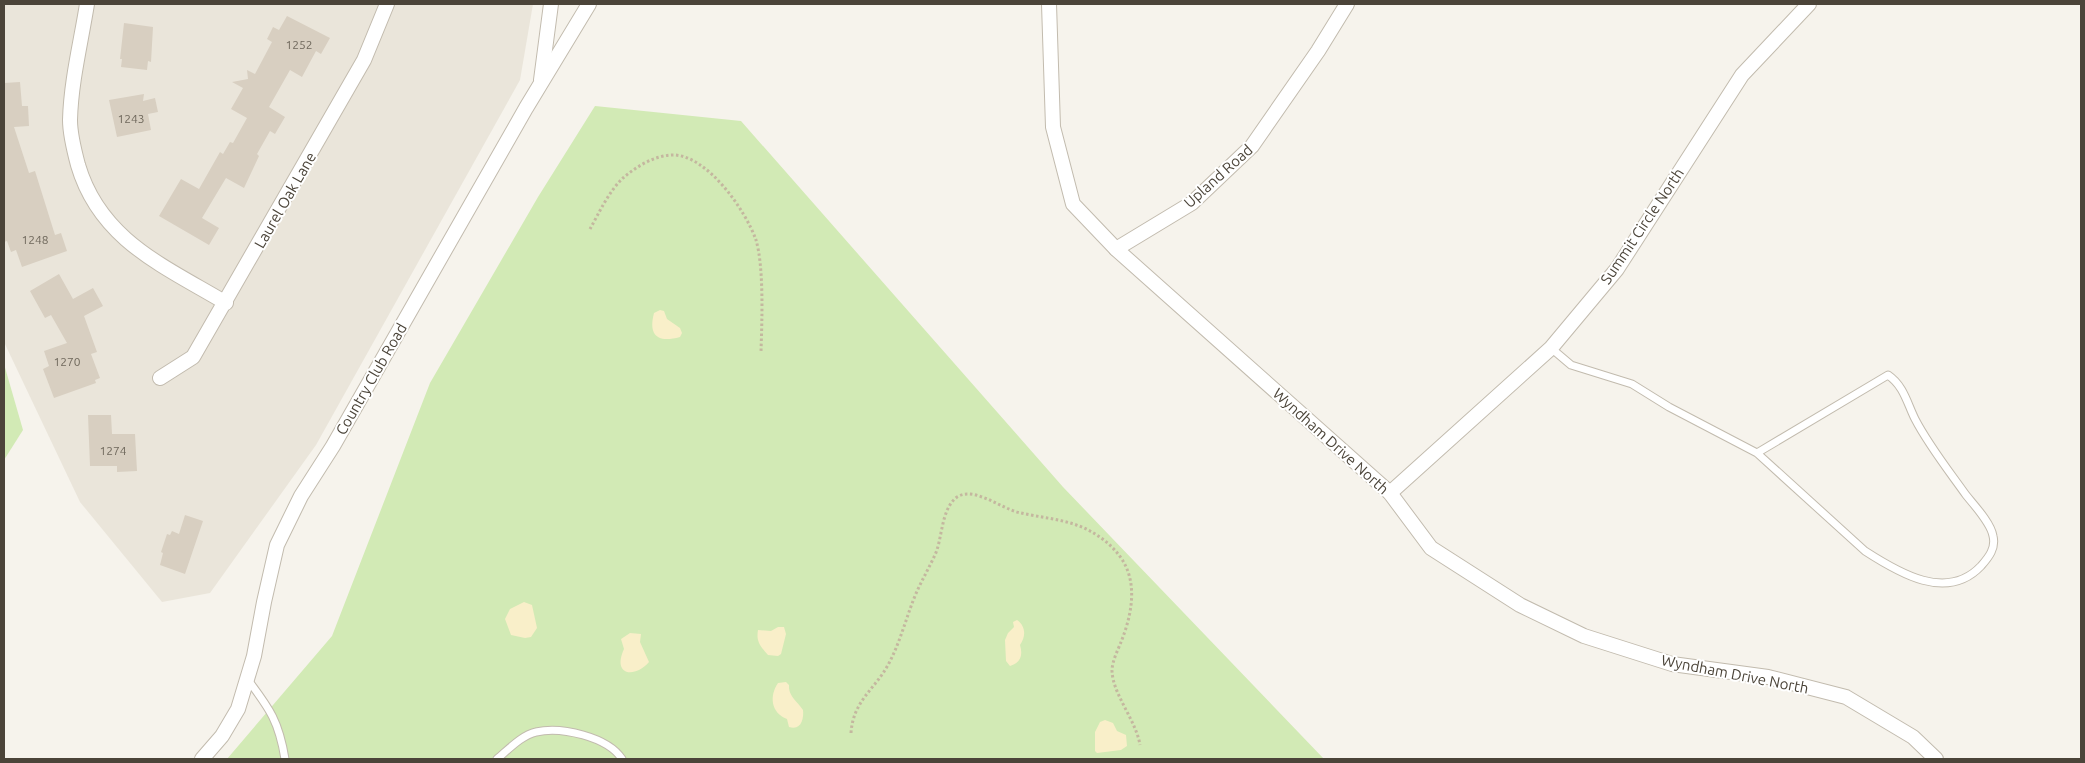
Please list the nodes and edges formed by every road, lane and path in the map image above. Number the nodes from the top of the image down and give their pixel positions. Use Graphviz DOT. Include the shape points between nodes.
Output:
graph roads {
  1 [pos="87,4"];
  2 [pos="387,4"];
  3 [pos="551,4"];
  4 [pos="589,4"];
  5 [pos="1049,4"];
  6 [pos="1347,4"];
  7 [pos="1809,4"];
  8 [pos="540,86"];
  9 [pos="590,229"];
  10 [pos="1116,249"];
  11 [pos="226,303"];
  12 [pos="1551,348"];
  13 [pos="762,351"];
  14 [pos="160,378"];
  15 [pos="1757,453"];
  16 [pos="1390,493"];
  17 [pos="247,679"];
  18 [pos="851,733"];
  19 [pos="1140,745"];
  20 [pos="202,759"];
  21 [pos="285,759"];
  22 [pos="497,759"];
  23 [pos="622,759"];
  24 [pos="1936,759"];
  1 -- 11 [label="street" via="70,122 73,146 90,196 114,230 134,246"];
  2 -- 11 [label="street, Laurel Oak Lane" via="364,60"];
  3 -- 8 [label="street, Country Club Road"];
  4 -- 8 [label="street"];
  5 -- 10 [label="street, Wyndham Drive North" via="1053,127 1073,204"];
  6 -- 10 [label="street, Upland Road" via="1252,146 1192,203"];
  7 -- 12 [label="street, Summit Circle North" via="1742,74 1617,269"];
  8 -- 17 [label="street, Country Club Road" via="301,496 277,545"];
  9 -- 13 [label="path" via="622,179 640,166 652,158 675,155 692,160 734,198 756,240"];
  10 -- 16 [label="street, Wyndham Drive North"];
  11 -- 14 [label="street, Laurel Oak Lane" via="193,357"];
  12 -- 15 [label="lane" via="1571,365 1632,384"];
  12 -- 16 [label="street, Summit Circle North"];
  15 -- 15 [label="lane" via="1865,551 1909,576 1929,582 1953,583 1972,576 1992,551 1993,535 1985,520 1927,438 1906,396 1888,375"];
  16 -- 24 [label="street, Wyndham Drive North" via="1431,548 1520,605 1584,636 1672,664 1768,677 1846,698 1913,737"];
  17 -- 20 [label="street, Country Club Road" via="238,709 222,736"];
  17 -- 21 [label="lane" via="269,707 281,733"];
  18 -- 19 [label="path" via="852,722 867,692 888,665 935,556 947,512 954,500 970,494 985,497 1017,512 1089,530 1109,543 1124,563 1132,597 1131,617 1112,669"];
  22 -- 23 [label="lane" via="534,732 560,730 592,737 617,752"];
}
